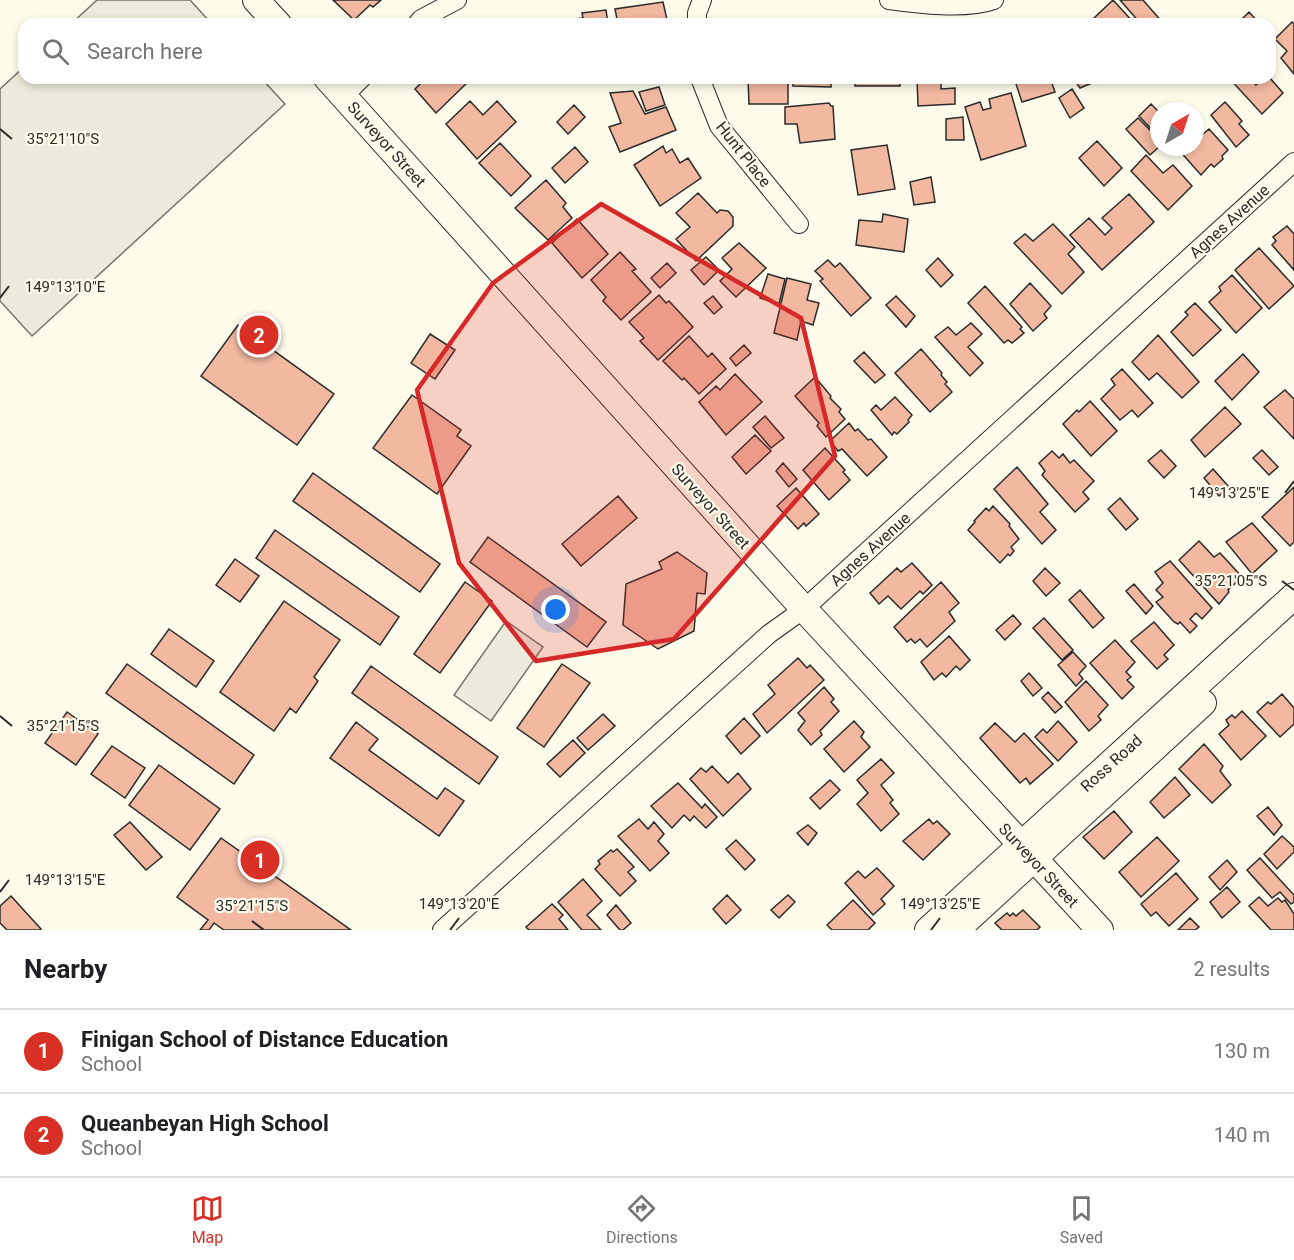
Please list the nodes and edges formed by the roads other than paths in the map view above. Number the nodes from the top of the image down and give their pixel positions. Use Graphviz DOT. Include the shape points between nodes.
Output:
graph roads {
  1 [pos="256,0"];
  2 [pos="457,0"];
  3 [pos="702,0"];
  4 [pos="889,0"];
  5 [pos="994,0"];
  6 [pos="272,18"];
  7 [pos="425,18"];
  8 [pos="697,18"];
  9 [pos="702,84"];
  10 [pos="336,87"];
  11 [pos="1294,162"];
  12 [pos="799,224"];
  13 [pos="1294,596"];
  14 [pos="804,609"];
  15 [pos="1294,620"];
  16 [pos="1028,852"];
  17 [pos="442,930"];
  18 [pos="928,930"];
  19 [pos="956,930"];
  20 [pos="1100,930"];
  1 -- 6 [label="street"];
  2 -- 7 [label="street"];
  3 -- 8 [label="street"];
  4 -- 5 [label="street" via="920,5 983,4"];
  9 -- 12 [label="street, Hunt Place" via="719,126"];
  10 -- 14 [label="street, Surveyor Street"];
  11 -- 14 [label="street, Agnes Avenue"];
  13 -- 16 [label="street, Ross Road"];
  14 -- 16 [label="street, Surveyor Street"];
  14 -- 17 [label="street, Agnes Avenue" via="769,634"];
  15 -- 16 [label="street, Ross Road"];
  16 -- 18 [label="street, Ross Road"];
  16 -- 19 [label="street, Ross Road"];
  16 -- 20 [label="street, Surveyor Street"];
}
